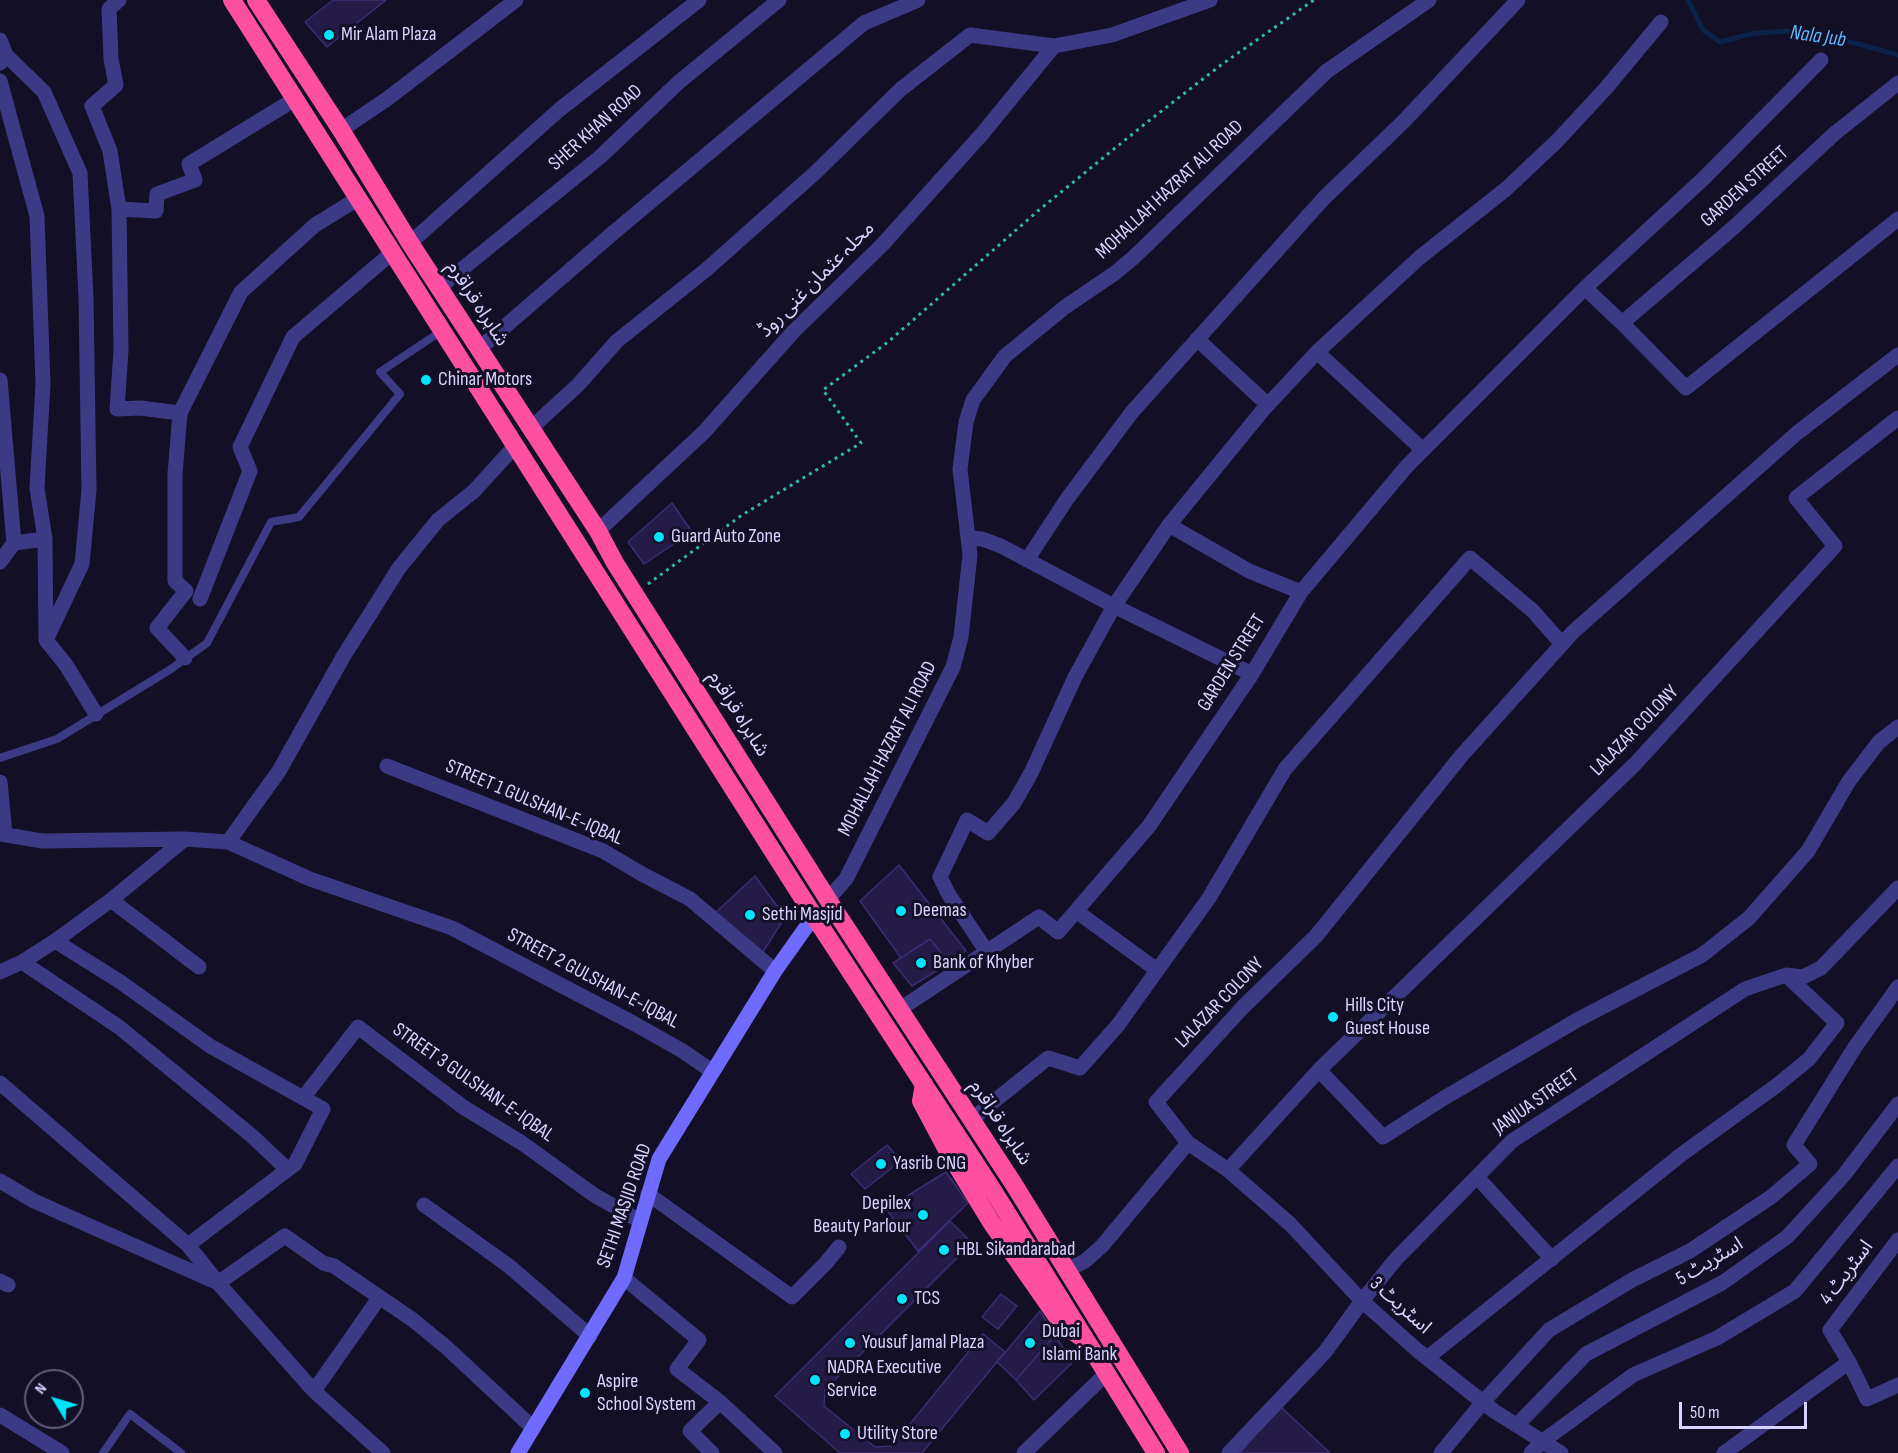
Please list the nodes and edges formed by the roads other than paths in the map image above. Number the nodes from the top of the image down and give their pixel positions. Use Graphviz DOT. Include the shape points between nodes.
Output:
graph roads {
  1 [pos="119,0"];
  2 [pos="232,0"];
  3 [pos="256,0"];
  4 [pos="516,0"];
  5 [pos="699,0"];
  6 [pos="779,0"];
  7 [pos="918,0"];
  8 [pos="1210,0"];
  9 [pos="1429,0"];
  10 [pos="1518,0"];
  11 [pos="1661,22"];
  12 [pos="0,40"];
  13 [pos="1054,46"];
  14 [pos="3,59"];
  15 [pos="1821,60"];
  16 [pos="0,81"];
  17 [pos="1898,83"];
  18 [pos="295,99"];
  19 [pos="341,130"];
  20 [pos="359,198"];
  21 [pos="119,209"];
  22 [pos="1898,219"];
  23 [pos="410,243"];
  24 [pos="393,252"];
  25 [pos="440,287"];
  26 [pos="1585,288"];
  27 [pos="1622,323"];
  28 [pos="443,330"];
  29 [pos="1197,339"];
  30 [pos="479,349"];
  31 [pos="1317,352"];
  32 [pos="1898,355"];
  33 [pos="0,380"];
  34 [pos="1268,405"];
  35 [pos="180,413"];
  36 [pos="1898,418"];
  37 [pos="530,429"];
  38 [pos="516,445"];
  39 [pos="1423,450"];
  40 [pos="1169,525"];
  41 [pos="597,531"];
  42 [pos="968,538"];
  43 [pos="45,539"];
  44 [pos="14,543"];
  45 [pos="1027,560"];
  46 [pos="0,562"];
  47 [pos="1301,592"];
  48 [pos="200,599"];
  49 [pos="1114,606"];
  50 [pos="46,640"];
  51 [pos="1562,644"];
  52 [pos="185,658"];
  53 [pos="1252,674"];
  54 [pos="96,714"];
  55 [pos="1898,726"];
  56 [pos="0,758"];
  57 [pos="387,766"];
  58 [pos="0,782"];
  59 [pos="3,835"];
  60 [pos="185,839"];
  61 [pos="228,842"];
  62 [pos="1898,888"];
  63 [pos="828,899"];
  64 [pos="111,900"];
  65 [pos="1076,911"];
  66 [pos="814,916"];
  67 [pos="55,941"];
  68 [pos="987,952"];
  69 [pos="22,962"];
  70 [pos="199,967"];
  71 [pos="1157,970"];
  72 [pos="776,971"];
  73 [pos="0,972"];
  74 [pos="1786,975"];
  75 [pos="1898,987"];
  76 [pos="900,1009"];
  77 [pos="1319,1070"];
  78 [pos="712,1071"];
  79 [pos="0,1083"];
  80 [pos="924,1084"];
  81 [pos="303,1098"];
  82 [pos="1898,1104"];
  83 [pos="972,1119"];
  84 [pos="1188,1143"];
  85 [pos="1898,1166"];
  86 [pos="287,1169"];
  87 [pos="1228,1170"];
  88 [pos="1477,1177"];
  89 [pos="0,1181"];
  90 [pos="648,1194"];
  91 [pos="1020,1195"];
  92 [pos="1001,1203"];
  93 [pos="424,1205"];
  94 [pos="640,1221"];
  95 [pos="1898,1240"];
  96 [pos="188,1245"];
  97 [pos="838,1247"];
  98 [pos="1552,1259"];
  99 [pos="1067,1270"];
  100 [pos="624,1278"];
  101 [pos="218,1283"];
  102 [pos="380,1298"];
  103 [pos="1362,1301"];
  104 [pos="590,1336"];
  105 [pos="1088,1342"];
  106 [pos="1427,1358"];
  107 [pos="1849,1362"];
  108 [pos="1107,1373"];
  109 [pos="1898,1385"];
  110 [pos="314,1391"];
  111 [pos="720,1402"];
  112 [pos="1483,1402"];
  113 [pos="0,1415"];
  114 [pos="1516,1425"];
  115 [pos="533,1428"];
  116 [pos="1543,1441"];
  117 [pos="62,1453"];
  118 [pos="103,1453"];
  119 [pos="181,1453"];
  120 [pos="383,1453"];
  121 [pos="518,1453"];
  122 [pos="712,1453"];
  123 [pos="775,1453"];
  124 [pos="1024,1453"];
  125 [pos="1156,1453"];
  126 [pos="1180,1453"];
  127 [pos="1229,1453"];
  128 [pos="1441,1453"];
  129 [pos="1531,1453"];
  130 [pos="1561,1453"];
  131 [pos="1724,1453"];
  1 -- 21 [label="street" via="109,9 116,85 92,106 110,151"];
  2 -- 18 [label="highway"];
  3 -- 19 [label="highway, شاہراہ قراقرم"];
  4 -- 19 [label="street"];
  5 -- 23 [label="street" via="559,110"];
  6 -- 25 [label="street, SHER KHAN ROAD" via="679,82 600,157"];
  7 -- 30 [label="street" via="864,23"];
  8 -- 13 [label="street" via="1112,35"];
  9 -- 42 [label="street, MOHALLAH HAZRAT ALI ROAD" via="1328,71 1133,258 1005,356 973,400 966,422 960,469"];
  10 -- 29 [label="street" via="1411,114 1324,198"];
  11 -- 31 [label="street" via="1557,141 1506,189 1419,258"];
  12 -- 14 [label="street"];
  13 -- 37 [label="street" via="970,35 901,89 816,172 707,269 617,341 578,385"];
  13 -- 41 [label="street, محلہ عثمان غنی روڈ" via="982,134 882,245 793,332 704,432"];
  14 -- 50 [label="street" via="44,92 80,173 89,490 82,564"];
  15 -- 26 [label="street, GARDEN STREET" via="1703,179"];
  16 -- 43 [label="street" via="38,216 43,384 37,488"];
  17 -- 27 [label="street, GARDEN STREET" via="1834,134"];
  18 -- 20 [label="highway"];
  18 -- 21 [label="street" via="189,164 195,180 157,194 156,211"];
  19 -- 23 [label="highway, شاہراہ قراقرم"];
  20 -- 24 [label="highway"];
  20 -- 35 [label="street" via="315,225 241,292"];
  21 -- 35 [label="street" via="121,350 117,409"];
  22 -- 27 [label="street" via="1686,388"];
  23 -- 25 [label="highway, شاہراہ قراقرم"];
  24 -- 28 [label="highway"];
  24 -- 48 [label="street" via="293,337 240,447 250,471"];
  25 -- 30 [label="highway, شاہراہ قراقرم"];
  26 -- 27 [label="street"];
  26 -- 39 [label="street, GARDEN STREET"];
  28 -- 38 [label="highway"];
  28 -- 52 [label="lane" via="380,372 400,394 299,518 272,522 207,642"];
  29 -- 34 [label="street"];
  29 -- 45 [label="street" via="1132,412"];
  30 -- 37 [label="highway, شاہراہ قراقرم"];
  31 -- 34 [label="street"];
  31 -- 39 [label="street"];
  32 -- 51 [label="street" via="1797,433"];
  33 -- 44 [label="street"];
  34 -- 40 [label="street"];
  35 -- 52 [label="street" via="175,474 175,581 186,591 157,628"];
  36 -- 77 [label="street, LALAZAR COLONY" via="1796,498 1835,546 1635,764"];
  37 -- 41 [label="highway, شاہراہ قراقرم"];
  38 -- 61 [label="street" via="474,491 438,520 399,568 279,771"];
  38 -- 66 [label="highway"];
  39 -- 47 [label="street, GARDEN STREET"];
  40 -- 47 [label="street" via="1249,571"];
  40 -- 49 [label="street"];
  41 -- 63 [label="highway, شاہراہ قراقرم"];
  42 -- 45 [label="street" via="982,538"];
  42 -- 63 [label="street, MOHALLAH HAZRAT ALI ROAD" via="965,607 953,668 846,879"];
  43 -- 44 [label="street"];
  43 -- 50 [label="street"];
  44 -- 46 [label="street"];
  45 -- 49 [label="street"];
  47 -- 53 [label="street, GARDEN STREET"];
  49 -- 53 [label="street"];
  49 -- 68 [label="street" via="1014,802 988,833 966,820 940,877"];
  50 -- 54 [label="street"];
  51 -- 71 [label="street" via="1533,612 1470,558 1285,769 1209,898"];
  51 -- 84 [label="street, LALAZAR COLONY" via="1462,755 1316,936 1243,1007 1156,1102"];
  52 -- 54 [label="lane"];
  53 -- 65 [label="street, GARDEN STREET" via="1149,826"];
  54 -- 56 [label="lane" via="57,739"];
  55 -- 77 [label="street" via="1879,742 1849,781 1808,851 1749,918 1702,955 1579,1019 1383,1137"];
  57 -- 72 [label="street, STREET 1 GULSHAN-E-IQBAL" via="603,851 690,898"];
  58 -- 59 [label="street"];
  59 -- 60 [label="street" via="42,841"];
  60 -- 61 [label="street"];
  60 -- 64 [label="street"];
  61 -- 78 [label="street, STREET 2 GULSHAN-E-IQBAL" via="310,879 452,928 633,1023"];
  62 -- 74 [label="street, JANJUA STREET" via="1821,968 1803,977"];
  63 -- 76 [label="highway, شاہراہ قراقرم"];
  64 -- 67 [label="street"];
  64 -- 70 [label="street"];
  65 -- 68 [label="street, GARDEN STREET" via="1058,932 1039,916"];
  65 -- 71 [label="street"];
  66 -- 72 [label="street, SETHI MASJID ROAD"];
  66 -- 80 [label="highway"];
  67 -- 69 [label="street"];
  67 -- 81 [label="street" via="210,1046"];
  68 -- 76 [label="street, GARDEN STREET"];
  69 -- 73 [label="street"];
  69 -- 86 [label="street" via="119,1027"];
  71 -- 83 [label="street" via="1118,1025 1080,1068 1048,1058"];
  72 -- 78 [label="street, SETHI MASJID ROAD"];
  74 -- 88 [label="street, JANJUA STREET" via="1745,988 1708,1012 1512,1141"];
  74 -- 98 [label="street" via="1837,1023 1809,1059 1682,1154"];
  75 -- 112 [label="street" via="1794,1145 1810,1164 1771,1197 1689,1251 1549,1330"];
  76 -- 83 [label="highway, شاہراہ قراقرم"];
  77 -- 87 [label="street, LALAZAR COLONY"];
  78 -- 90 [label="street, SETHI MASJID ROAD" via="659,1158"];
  79 -- 96 [label="street"];
  80 -- 92 [label="highway"];
  80 -- 105 [label="highway" via="921,1101 991,1222 1062,1324"];
  81 -- 86 [label="street" via="323,1109 294,1164"];
  81 -- 94 [label="street, STREET 3 GULSHAN-E-IQBAL" via="358,1026 463,1107 522,1143 594,1195"];
  82 -- 114 [label="street, اسٹریٹ 5" via="1844,1175 1787,1238 1722,1283 1586,1354"];
  83 -- 91 [label="highway, شاہراہ قراقرم"];
  84 -- 87 [label="street, LALAZAR COLONY"];
  84 -- 99 [label="street" via="1102,1246"];
  85 -- 116 [label="street" via="1795,1291 1717,1338 1633,1375"];
  86 -- 96 [label="street"];
  87 -- 103 [label="street, اسٹریٹ 3" via="1290,1224"];
  88 -- 98 [label="street"];
  88 -- 103 [label="street, JANJUA STREET" via="1396,1259"];
  89 -- 101 [label="street"];
  90 -- 94 [label="street, SETHI MASJID ROAD"];
  90 -- 97 [label="street" via="792,1297"];
  91 -- 92 [label="highway"];
  91 -- 99 [label="highway, شاہراہ قراقرم"];
  92 -- 105 [label="highway"];
  93 -- 104 [label="street" via="509,1266"];
  94 -- 100 [label="street, SETHI MASJID ROAD"];
  95 -- 107 [label="street, اسٹریٹ 4" via="1830,1330"];
  96 -- 101 [label="street"];
  98 -- 106 [label="street"];
  99 -- 126 [label="highway, شاہراہ قراقرم"];
  100 -- 104 [label="street, SETHI MASJID ROAD"];
  100 -- 111 [label="street" via="699,1340 677,1369"];
  101 -- 102 [label="street" via="285,1236"];
  101 -- 110 [label="street"];
  102 -- 110 [label="street"];
  102 -- 115 [label="street" via="446,1347"];
  103 -- 106 [label="street, اسٹریٹ 3"];
  103 -- 127 [label="street, JANJUA STREET" via="1326,1352"];
  104 -- 115 [label="street, SETHI MASJID ROAD"];
  105 -- 108 [label="highway"];
  106 -- 112 [label="street, اسٹریٹ 3"];
  107 -- 109 [label="street" via="1867,1399"];
  107 -- 131 [label="street"];
  108 -- 124 [label="street"];
  108 -- 125 [label="highway"];
  110 -- 120 [label="street"];
  111 -- 122 [label="street" via="690,1431"];
  111 -- 123 [label="street"];
  112 -- 114 [label="street, اسٹریٹ 3"];
  112 -- 128 [label="street"];
  113 -- 117 [label="street"];
  114 -- 116 [label="street, اسٹریٹ 3"];
  115 -- 121 [label="street, SETHI MASJID ROAD"];
  116 -- 129 [label="street"];
  116 -- 130 [label="street, اسٹریٹ 3"];
  118 -- 119 [label="lane" via="130,1414"];
}
